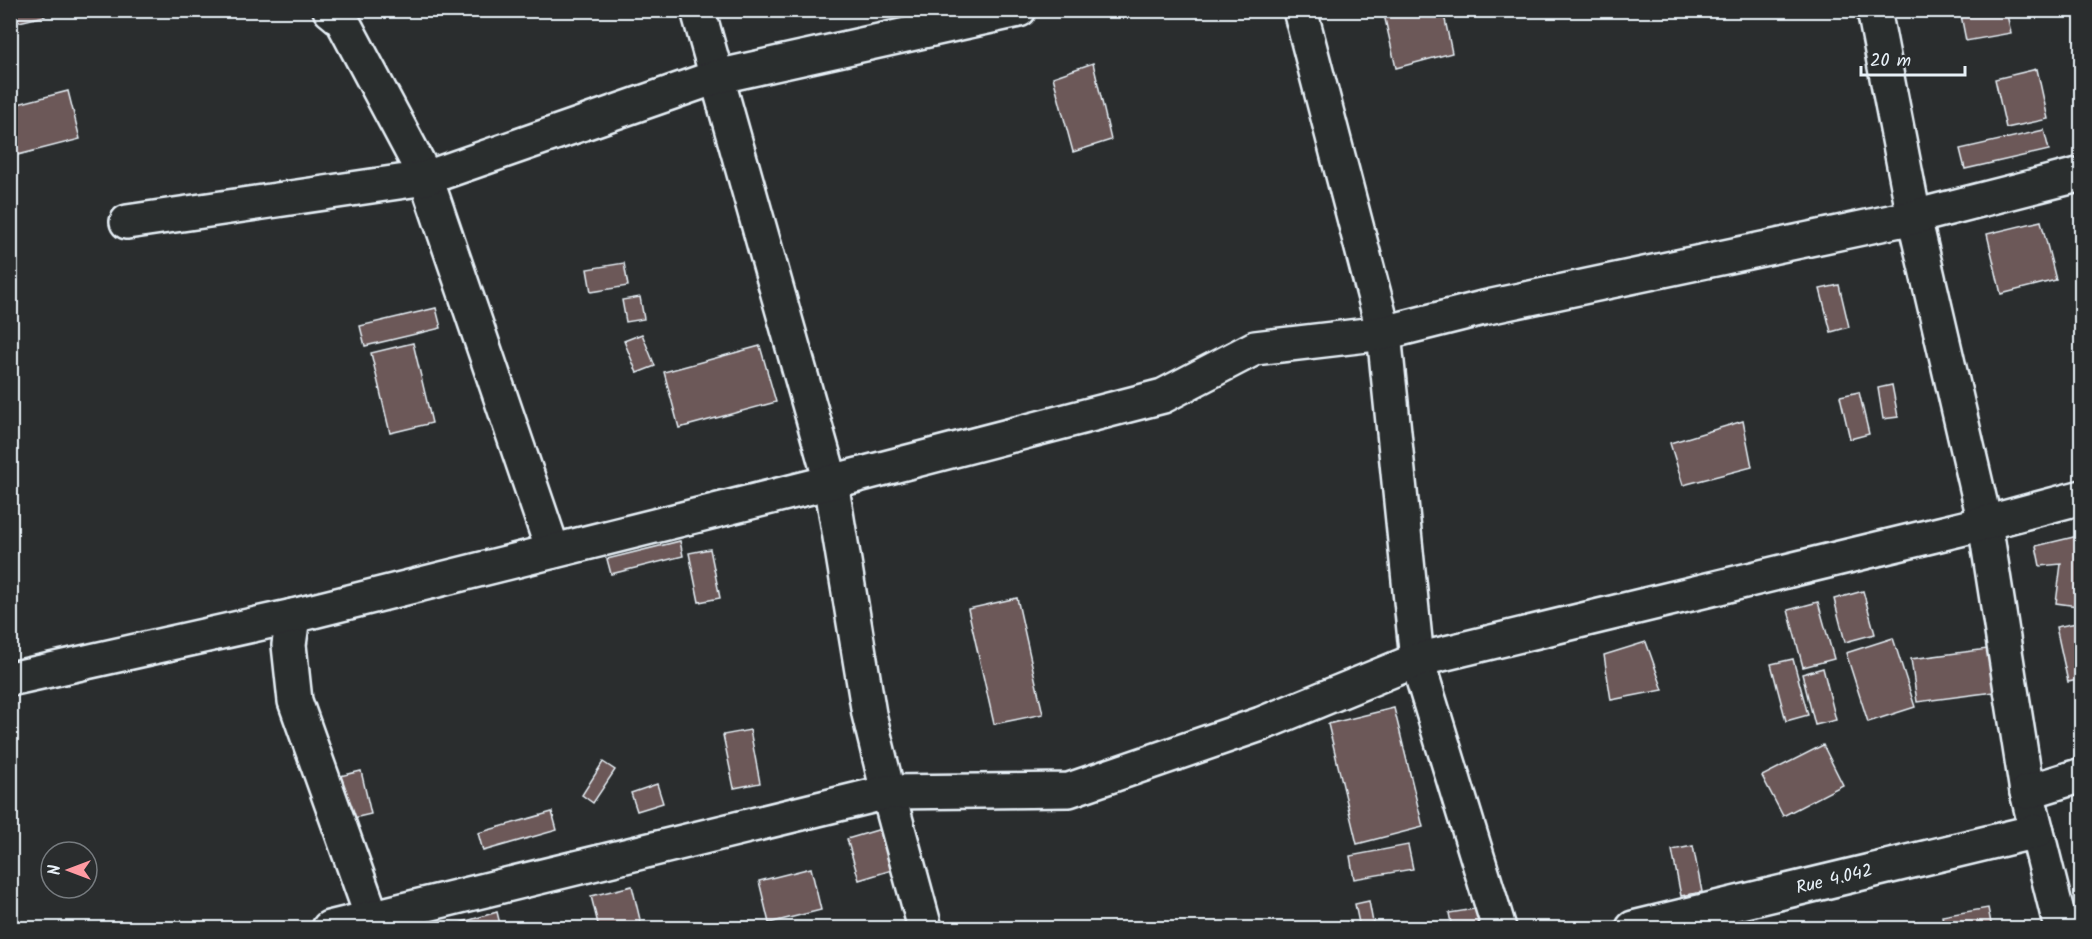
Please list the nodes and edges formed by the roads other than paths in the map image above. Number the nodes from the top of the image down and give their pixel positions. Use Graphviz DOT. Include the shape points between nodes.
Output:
graph roads {
  1 [pos="330,10"];
  2 [pos="698,10"];
  3 [pos="1019,10"];
  4 [pos="1300,10"];
  5 [pos="1874,10"];
  6 [pos="716,77"];
  7 [pos="2082,174"];
  8 [pos="426,178"];
  9 [pos="1914,217"];
  10 [pos="127,222"];
  11 [pos="1384,333"];
  12 [pos="831,482"];
  13 [pos="2082,497"];
  14 [pos="1986,523"];
  15 [pos="553,551"];
  16 [pos="293,616"];
  17 [pos="1418,660"];
  18 [pos="10,679"];
  19 [pos="2082,775"];
  20 [pos="888,792"];
  21 [pos="2027,792"];
  22 [pos="2037,831"];
  23 [pos="369,923"];
  24 [pos="329,928"];
  25 [pos="925,928"];
  26 [pos="1499,928"];
  27 [pos="1632,928"];
  28 [pos="2061,928"];
  1 -- 8 [label="street" via="342,20"];
  2 -- 6 [label="street"];
  3 -- 6 [label="street"];
  4 -- 11 [label="street"];
  5 -- 9 [label="street"];
  6 -- 8 [label="street"];
  6 -- 12 [label="street"];
  7 -- 9 [label="street"];
  8 -- 10 [label="street"];
  8 -- 15 [label="street"];
  9 -- 11 [label="street" via="1483,308"];
  9 -- 14 [label="street"];
  11 -- 12 [label="street" via="1255,348 1163,396"];
  11 -- 17 [label="street"];
  12 -- 15 [label="street"];
  12 -- 20 [label="street" via="869,714"];
  13 -- 14 [label="street"];
  14 -- 17 [label="street"];
  14 -- 21 [label="street"];
  15 -- 16 [label="street"];
  16 -- 18 [label="street"];
  16 -- 23 [label="street" via="289,645 294,701"];
  17 -- 20 [label="street" via="1261,724 1069,790"];
  17 -- 26 [label="street"];
  19 -- 21 [label="street"];
  20 -- 23 [label="street"];
  20 -- 25 [label="street"];
  21 -- 22 [label="street"];
  22 -- 27 [label="street, Rue 4.042"];
  22 -- 28 [label="street"];
  23 -- 24 [label="street"];
}
